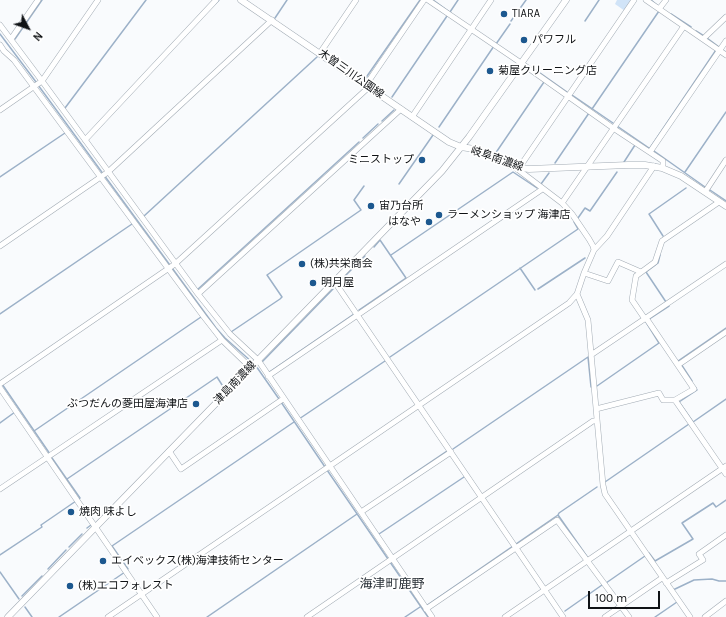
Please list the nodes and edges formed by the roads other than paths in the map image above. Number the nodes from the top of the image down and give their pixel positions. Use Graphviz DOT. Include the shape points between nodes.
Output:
graph roads {
  1 [pos="38,0"];
  2 [pos="98,0"];
  3 [pos="216,0"];
  4 [pos="241,0"];
  5 [pos="356,0"];
  6 [pos="424,0"];
  7 [pos="428,0"];
  8 [pos="491,0"];
  9 [pos="566,0"];
  10 [pos="634,0"];
  11 [pos="646,0"];
  12 [pos="666,0"];
  13 [pos="659,9"];
  14 [pos="726,17"];
  15 [pos="272,20"];
  16 [pos="0,25"];
  17 [pos="684,26"];
  18 [pos="472,29"];
  19 [pos="11,39"];
  20 [pos="703,39"];
  21 [pos="726,41"];
  22 [pos="0,45"];
  23 [pos="720,50"];
  24 [pos="320,53"];
  25 [pos="726,55"];
  26 [pos="522,63"];
  27 [pos="41,82"];
  28 [pos="34,86"];
  29 [pos="367,86"];
  30 [pos="568,96"];
  31 [pos="400,109"];
  32 [pos="0,110"];
  33 [pos="412,117"];
  34 [pos="613,128"];
  35 [pos="85,140"];
  36 [pos="461,147"];
  37 [pos="650,152"];
  38 [pos="726,160"];
  39 [pos="587,166"];
  40 [pos="654,166"];
  41 [pos="517,168"];
  42 [pos="662,168"];
  43 [pos="107,172"];
  44 [pos="101,177"];
  45 [pos="542,188"];
  46 [pos="705,192"];
  47 [pos="719,202"];
  48 [pos="562,203"];
  49 [pos="726,206"];
  50 [pos="0,246"];
  51 [pos="594,250"];
  52 [pos="175,264"];
  53 [pos="726,264"];
  54 [pos="169,268"];
  55 [pos="641,272"];
  56 [pos="584,273"];
  57 [pos="334,281"];
  58 [pos="198,294"];
  59 [pos="577,294"];
  60 [pos="358,315"];
  61 [pos="646,318"];
  62 [pos="726,332"];
  63 [pos="222,340"];
  64 [pos="591,355"];
  65 [pos="254,363"];
  66 [pos="678,365"];
  67 [pos="268,376"];
  68 [pos="0,384"];
  69 [pos="0,388"];
  70 [pos="281,400"];
  71 [pos="675,400"];
  72 [pos="419,405"];
  73 [pos="596,409"];
  74 [pos="597,421"];
  75 [pos="169,451"];
  76 [pos="451,452"];
  77 [pos="48,457"];
  78 [pos="327,467"];
  79 [pos="724,468"];
  80 [pos="726,474"];
  81 [pos="0,489"];
  82 [pos="482,497"];
  83 [pos="361,512"];
  84 [pos="96,527"];
  85 [pos="631,531"];
  86 [pos="726,535"];
  87 [pos="515,546"];
  88 [pos="390,560"];
  89 [pos="589,560"];
  90 [pos="662,578"];
  91 [pos="666,583"];
  92 [pos="545,590"];
  93 [pos="142,594"];
  94 [pos="726,601"];
  95 [pos="622,605"];
  96 [pos="425,607"];
  97 [pos="8,617"];
  98 [pos="108,617"];
  99 [pos="157,617"];
  100 [pos="307,617"];
  101 [pos="432,617"];
  102 [pos="505,617"];
  103 [pos="564,617"];
  104 [pos="605,617"];
  105 [pos="629,617"];
  106 [pos="690,617"];
  107 [pos="705,617"];
  1 -- 19 [label="street"];
  2 -- 27 [label="street"];
  3 -- 35 [label="street"];
  4 -- 15 [label="main road, 木曽三川公園線"];
  5 -- 24 [label="street"];
  6 -- 29 [label="street"];
  7 -- 18 [label="street"];
  8 -- 18 [label="street"];
  9 -- 26 [label="main road, 岐阜南濃線"];
  10 -- 30 [label="street"];
  11 -- 13 [label="street"];
  12 -- 13 [label="street"];
  13 -- 17 [label="street"];
  14 -- 20 [label="street"];
  15 -- 24 [label="main road, 木曽三川公園線"];
  15 -- 43 [label="street"];
  16 -- 19 [label="street"];
  17 -- 20 [label="street"];
  17 -- 34 [label="street"];
  18 -- 26 [label="street"];
  18 -- 33 [label="street"];
  19 -- 27 [label="street"];
  20 -- 23 [label="street"];
  21 -- 23 [label="street"];
  22 -- 28 [label="street"];
  23 -- 25 [label="street"];
  23 -- 37 [label="street"];
  24 -- 29 [label="main road, 木曽三川公園線"];
  26 -- 30 [label="street"];
  26 -- 36 [label="main road, 岐阜南濃線"];
  27 -- 28 [label="street"];
  27 -- 35 [label="street"];
  28 -- 32 [label="street"];
  28 -- 44 [label="street"];
  29 -- 31 [label="main road, 木曽三川公園線"];
  29 -- 52 [label="street"];
  30 -- 34 [label="street"];
  30 -- 41 [label="street"];
  31 -- 33 [label="main road, 木曽三川公園線"];
  31 -- 58 [label="street"];
  33 -- 36 [label="main road, 木曽三川公園線" via="449,142"];
  34 -- 37 [label="street"];
  34 -- 39 [label="street"];
  35 -- 43 [label="street"];
  36 -- 41 [label="main road, 岐阜南濃線" via="488,154"];
  36 -- 57 [label="main road, 津島南濃線" via="442,171"];
  37 -- 42 [label="street" via="662,162"];
  38 -- 46 [label="street"];
  39 -- 40 [label="main road, 岐阜南濃線"];
  39 -- 41 [label="main road, 岐阜南濃線" via="537,170"];
  39 -- 48 [label="street"];
  40 -- 42 [label="main road, 岐阜南濃線"];
  40 -- 51 [label="street" via="607,236"];
  41 -- 45 [label="street"];
  42 -- 46 [label="main road, 岐阜南濃線"];
  43 -- 44 [label="street"];
  43 -- 52 [label="street"];
  44 -- 50 [label="street"];
  44 -- 54 [label="street"];
  45 -- 48 [label="street"];
  45 -- 60 [label="street"];
  46 -- 47 [label="main road, 岐阜南濃線"];
  47 -- 49 [label="main road, 岐阜南濃線"];
  47 -- 55 [label="street" via="662,241 655,262"];
  48 -- 51 [label="street" via="572,214"];
  51 -- 56 [label="street"];
  52 -- 54 [label="street"];
  52 -- 58 [label="street"];
  53 -- 61 [label="street"];
  54 -- 63 [label="street"];
  54 -- 68 [label="street"];
  55 -- 56 [label="street" via="618,262 608,281"];
  55 -- 61 [label="street" via="636,276 632,300"];
  56 -- 59 [label="street"];
  57 -- 60 [label="street"];
  57 -- 65 [label="main road, 津島南濃線"];
  58 -- 65 [label="street"];
  59 -- 64 [label="street" via="588,320"];
  59 -- 72 [label="street" via="569,303"];
  60 -- 67 [label="street"];
  60 -- 72 [label="street"];
  61 -- 64 [label="street"];
  61 -- 66 [label="street"];
  62 -- 66 [label="street"];
  63 -- 65 [label="street"];
  63 -- 77 [label="street"];
  64 -- 73 [label="street"];
  65 -- 67 [label="street"];
  65 -- 75 [label="main road, 津島南濃線"];
  66 -- 71 [label="street" via="694,389"];
  67 -- 70 [label="street"];
  69 -- 77 [label="street"];
  70 -- 75 [label="street" via="181,469"];
  70 -- 78 [label="street"];
  71 -- 73 [label="street" via="663,400 659,393"];
  71 -- 79 [label="street"];
  72 -- 76 [label="street"];
  72 -- 78 [label="street"];
  73 -- 74 [label="street"];
  74 -- 82 [label="street"];
  74 -- 85 [label="street" via="605,494"];
  75 -- 84 [label="main road, 津島南濃線"];
  76 -- 82 [label="street"];
  76 -- 83 [label="street"];
  77 -- 81 [label="street"];
  77 -- 84 [label="street"];
  78 -- 83 [label="street"];
  78 -- 93 [label="street"];
  79 -- 80 [label="street"];
  79 -- 85 [label="street"];
  82 -- 87 [label="street"];
  82 -- 88 [label="street"];
  83 -- 88 [label="street"];
  84 -- 93 [label="street"];
  84 -- 97 [label="main road, 津島南濃線"];
  85 -- 89 [label="street"];
  85 -- 90 [label="street"];
  86 -- 91 [label="street" via="699,554 703,560"];
  87 -- 89 [label="street" via="557,520"];
  87 -- 92 [label="street"];
  87 -- 96 [label="street"];
  88 -- 96 [label="street"];
  88 -- 100 [label="street"];
  89 -- 92 [label="street"];
  89 -- 95 [label="street"];
  90 -- 91 [label="street"];
  90 -- 95 [label="street"];
  91 -- 106 [label="street"];
  92 -- 102 [label="street"];
  92 -- 103 [label="street"];
  93 -- 98 [label="street"];
  93 -- 99 [label="street"];
  94 -- 107 [label="street"];
  95 -- 104 [label="street"];
  95 -- 105 [label="street"];
  96 -- 101 [label="street"];
}
